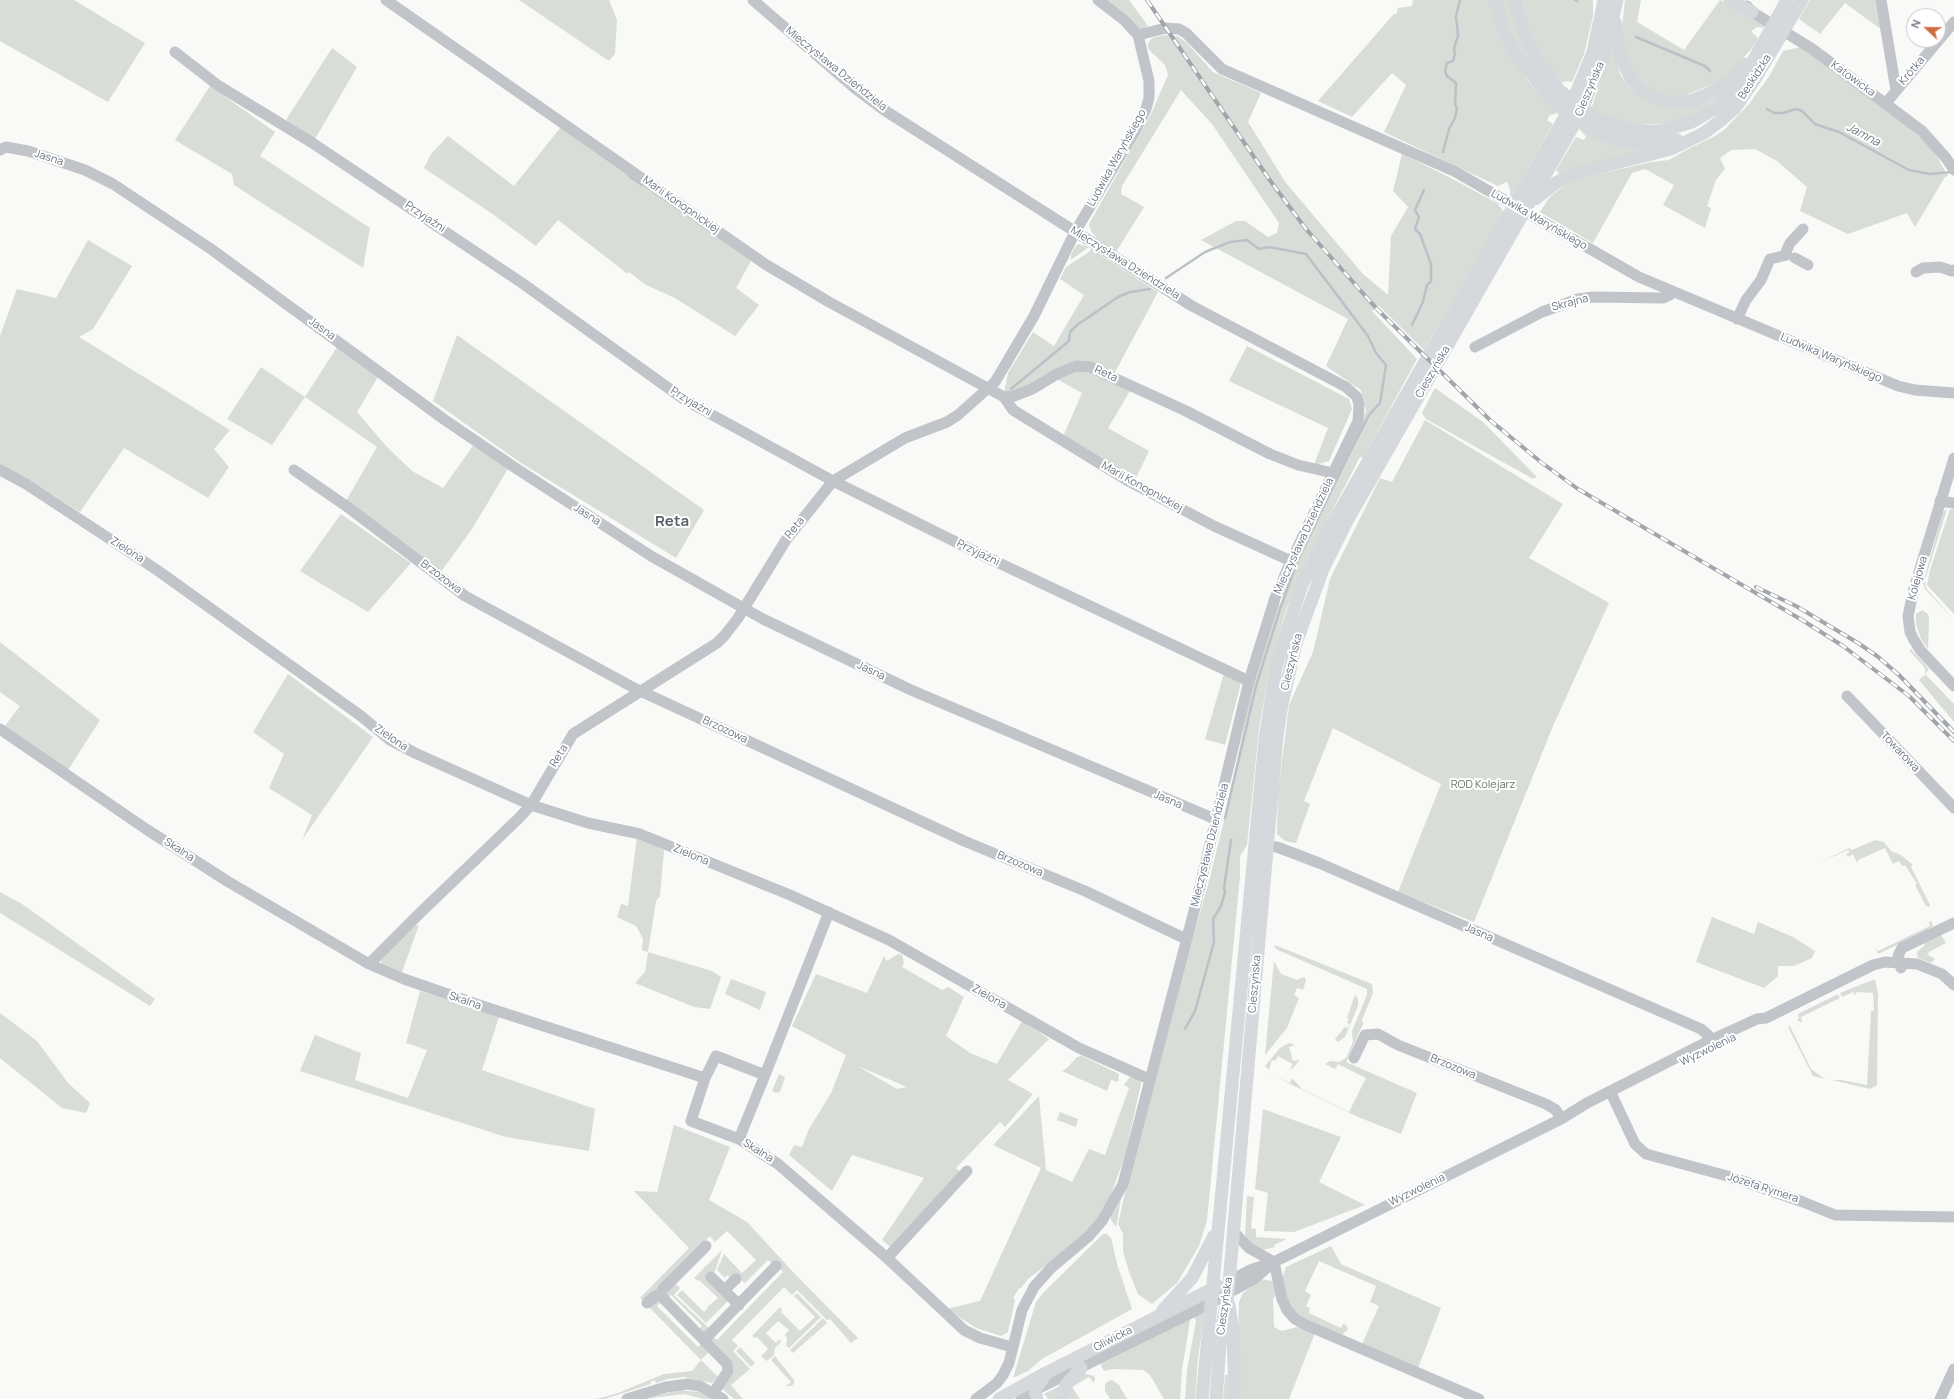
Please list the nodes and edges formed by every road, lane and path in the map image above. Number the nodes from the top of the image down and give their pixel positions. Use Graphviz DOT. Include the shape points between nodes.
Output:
graph roads {
  1 [pos="386,0"];
  2 [pos="753,0"];
  3 [pos="1098,0"];
  4 [pos="1494,0"];
  5 [pos="1515,0"];
  6 [pos="1598,0"];
  7 [pos="1604,0"];
  8 [pos="1617,0"];
  9 [pos="1730,0"];
  10 [pos="1741,0"];
  11 [pos="1802,0"];
  12 [pos="1881,0"];
  13 [pos="1788,8"];
  14 [pos="1752,12"];
  15 [pos="1614,16"];
  16 [pos="1601,22"];
  17 [pos="1954,22"];
  18 [pos="1138,35"];
  19 [pos="1768,46"];
  20 [pos="175,52"];
  21 [pos="1585,90"];
  22 [pos="1896,90"];
  23 [pos="1886,102"];
  24 [pos="1564,131"];
  25 [pos="1691,139"];
  26 [pos="0,150"];
  27 [pos="1954,170"];
  28 [pos="1530,202"];
  29 [pos="1803,228"];
  30 [pos="1075,232"];
  31 [pos="1789,256"];
  32 [pos="1808,264"];
  33 [pos="1954,270"];
  34 [pos="1916,272"];
  35 [pos="1672,292"];
  36 [pos="1737,319"];
  37 [pos="1475,347"];
  38 [pos="989,388"];
  39 [pos="1954,393"];
  40 [pos="1004,397"];
  41 [pos="1954,458"];
  42 [pos="0,470"];
  43 [pos="294,470"];
  44 [pos="1333,473"];
  45 [pos="833,481"];
  46 [pos="1940,501"];
  47 [pos="1954,503"];
  48 [pos="1291,561"];
  49 [pos="744,608"];
  50 [pos="1249,681"];
  51 [pos="1954,686"];
  52 [pos="639,691"];
  53 [pos="1847,696"];
  54 [pos="0,729"];
  55 [pos="531,805"];
  56 [pos="1954,808"];
  57 [pos="1215,819"];
  58 [pos="1267,846"];
  59 [pos="829,912"];
  60 [pos="1954,923"];
  61 [pos="1186,939"];
  62 [pos="1918,941"];
  63 [pos="369,964"];
  64 [pos="1917,964"];
  65 [pos="1900,965"];
  66 [pos="1952,984"];
  67 [pos="1707,1044"];
  68 [pos="1354,1058"];
  69 [pos="765,1075"];
  70 [pos="706,1078"];
  71 [pos="1149,1079"];
  72 [pos="1611,1095"];
  73 [pos="1561,1119"];
  74 [pos="739,1139"];
  75 [pos="967,1171"];
  76 [pos="1954,1217"];
  77 [pos="1218,1225"];
  78 [pos="1233,1231"];
  79 [pos="706,1246"];
  80 [pos="887,1258"];
  81 [pos="1274,1262"];
  82 [pos="776,1266"];
  83 [pos="711,1278"];
  84 [pos="736,1279"];
  85 [pos="1228,1287"];
  86 [pos="1213,1289"];
  87 [pos="724,1290"];
  88 [pos="660,1294"];
  89 [pos="1211,1302"];
  90 [pos="647,1303"];
  91 [pos="739,1305"];
  92 [pos="1152,1319"];
  93 [pos="704,1340"];
  94 [pos="1012,1348"];
  95 [pos="1081,1368"];
  96 [pos="1954,1369"];
  97 [pos="1046,1373"];
  98 [pos="714,1392"];
  99 [pos="1021,1393"];
  100 [pos="1036,1394"];
  101 [pos="626,1399"];
  102 [pos="723,1399"];
  103 [pos="976,1399"];
  104 [pos="999,1399"];
  105 [pos="1045,1399"];
  106 [pos="1062,1399"];
  107 [pos="1202,1399"];
  108 [pos="1216,1399"];
  109 [pos="1235,1399"];
  110 [pos="1479,1399"];
  111 [pos="1940,1399"];
  1 -- 38 [label="street, Marii Konopnickiej" via="764,264"];
  2 -- 30 [label="street, Mieczysława Dzieńdziela" via="884,110"];
  3 -- 18 [label="street, Ludwika Waryńskiego" via="1129,24"];
  4 -- 25 [label="main road" via="1514,52 1550,98 1568,115 1604,135 1625,141 1647,144"];
  5 -- 19 [label="main road" via="1524,33 1539,63 1558,89 1602,121 1632,130 1662,131 1682,126 1704,116 1728,97"];
  6 -- 16 [label="main road"];
  7 -- 16 [label="main road, Cieszyńska"];
  8 -- 15 [label="main road, Cieszyńska"];
  9 -- 14 [label="main road"];
  10 -- 14 [label="street, Katowicka"];
  11 -- 13 [label="main road, Beskidzka"];
  12 -- 22 [label="street"];
  13 -- 19 [label="main road, Beskidzka"];
  14 -- 23 [label="street, Katowicka" via="1811,48"];
  15 -- 19 [label="main road" via="1620,56 1632,80 1642,91 1665,102 1691,101 1717,89"];
  15 -- 21 [label="main road, Cieszyńska" via="1604,55"];
  16 -- 21 [label="main road, Cieszyńska"];
  17 -- 22 [label="street, Krótka"];
  18 -- 30 [label="street, Ludwika Waryńskiego" via="1149,81 1146,109"];
  18 -- 35 [label="street, Ludwika Waryńskiego" via="1166,28 1179,29 1222,69 1454,171 1639,277"];
  19 -- 25 [label="main road, Beskidzka" via="1735,108 1704,133"];
  20 -- 45 [label="street, Przyjaźni" via="219,86 311,142 522,283 685,400"];
  21 -- 24 [label="main road, Cieszyńska"];
  22 -- 23 [label="street, Krótka"];
  23 -- 27 [label="street, Katowicka" via="1922,130"];
  24 -- 28 [label="main road, Cieszyńska"];
  24 -- 77 [label="main road, Cieszyńska" via="1336,515 1302,585 1292,614 1276,668 1265,739"];
  25 -- 28 [label="main road, Beskidzka" via="1671,149 1580,172 1557,182"];
  26 -- 49 [label="street, Jasna" via="6,147 28,151 85,170 114,184 211,249 445,420 520,471 651,556"];
  28 -- 58 [label="main road, Cieszyńska" via="1347,521 1323,570 1296,643 1282,704"];
  29 -- 31 [label="street" via="1790,243"];
  30 -- 38 [label="street, Ludwika Waryńskiego" via="1028,328"];
  30 -- 44 [label="street, Mieczysława Dzieńdziela" via="1192,306 1354,394 1360,405 1359,416"];
  31 -- 32 [label="street"];
  31 -- 36 [label="street" via="1770,259 1761,280 1746,300"];
  33 -- 34 [label="street" via="1940,267 1923,268"];
  35 -- 36 [label="street, Ludwika Waryńskiego"];
  35 -- 37 [label="street, Skrajna" via="1663,298 1578,299 1542,312"];
  36 -- 39 [label="street, Ludwika Waryńskiego" via="1903,387"];
  38 -- 40 [label="street"];
  38 -- 45 [label="street, Reta" via="947,422 905,438"];
  40 -- 44 [label="street, Reta" via="1032,389 1076,366 1090,367 1184,410 1270,454 1298,465"];
  40 -- 48 [label="street, Marii Konopnickiej" via="1013,410 1130,482 1214,526"];
  41 -- 46 [label="street, Kolejowa"];
  42 -- 55 [label="street, Zielona" via="26,484 157,570 361,716 390,740"];
  43 -- 52 [label="street, Brzozowa" via="466,596"];
  44 -- 48 [label="street, Mieczysława Dzieńdziela"];
  45 -- 49 [label="street, Reta" via="786,540"];
  45 -- 50 [label="street, Przyjaźni" via="982,556"];
  46 -- 47 [label="street"];
  46 -- 51 [label="street, Kolejowa" via="1912,595 1908,620 1912,636 1921,651"];
  48 -- 50 [label="street, Mieczysława Dzieńdziela" via="1275,598"];
  49 -- 52 [label="street, Reta" via="733,626 717,643"];
  49 -- 57 [label="street, Jasna" via="911,690"];
  50 -- 57 [label="street, Mieczysława Dzieńdziela"];
  52 -- 55 [label="street, Reta" via="573,734"];
  52 -- 61 [label="street, Brzozowa" via="964,841 1085,891"];
  53 -- 56 [label="street, Towarowa"];
  54 -- 63 [label="street, Skalna" via="221,877"];
  55 -- 59 [label="street, Zielona" via="573,819 640,834"];
  55 -- 63 [label="street, Reta" via="504,835"];
  57 -- 61 [label="street, Mieczysława Dzieńdziela"];
  58 -- 67 [label="street, Jasna" via="1277,847 1319,863 1690,1024"];
  58 -- 78 [label="main road, Cieszyńska"];
  59 -- 69 [label="street"];
  59 -- 71 [label="street, Zielona" via="889,940 1079,1048"];
  60 -- 62 [label="street"];
  61 -- 71 [label="street, Mieczysława Dzieńdziela"];
  62 -- 64 [label="street" via="1911,955"];
  62 -- 65 [label="street" via="1902,948 1898,956"];
  63 -- 70 [label="street, Skalna" via="498,1012"];
  64 -- 65 [label="street, Wyzwolenia"];
  64 -- 66 [label="street, Wyzwolenia" via="1942,974"];
  65 -- 66 [label="street, Wyzwolenia"];
  65 -- 67 [label="street, Wyzwolenia" via="1879,963 1766,1018 1744,1032"];
  67 -- 72 [label="street, Wyzwolenia"];
  68 -- 73 [label="street, Brzozowa" via="1365,1035 1378,1034 1398,1045 1546,1104 1556,1110"];
  69 -- 70 [label="street" via="716,1056"];
  69 -- 74 [label="street"];
  70 -- 74 [label="street, Skalna" via="691,1121"];
  71 -- 94 [label="street, Mieczysława Dzieńdziela" via="1128,1167 1119,1193 1102,1221 1089,1236 1051,1268 1034,1287 1022,1310"];
  72 -- 73 [label="street, Wyzwolenia" via="1569,1120"];
  72 -- 76 [label="street, Józefa Rymera" via="1635,1144 1646,1154 1731,1177 1835,1215"];
  73 -- 81 [label="street, Wyzwolenia"];
  74 -- 80 [label="street, Skalna" via="778,1164"];
  75 -- 80 [label="street"];
  77 -- 86 [label="main road, Cieszyńska"];
  77 -- 92 [label="main road" via="1192,1278"];
  78 -- 81 [label="street" via="1249,1248"];
  78 -- 85 [label="main road, Cieszyńska"];
  79 -- 88 [label="street"];
  80 -- 94 [label="street, Skalna" via="969,1333"];
  81 -- 85 [label="street, Wyzwolenia" via="1254,1279"];
  81 -- 110 [label="street" via="1282,1299 1295,1319"];
  82 -- 91 [label="street"];
  83 -- 87 [label="street"];
  84 -- 87 [label="street"];
  85 -- 86 [label="main road, Gliwicka"];
  85 -- 89 [label="street, Gliwicka"];
  85 -- 108 [label="main road, Cieszyńska" via="1221,1332"];
  85 -- 109 [label="main road" via="1233,1332"];
  86 -- 89 [label="main road, Cieszyńska"];
  86 -- 92 [label="main road, Gliwicka"];
  87 -- 91 [label="street"];
  88 -- 90 [label="street"];
  88 -- 93 [label="street"];
  89 -- 95 [label="street, Gliwicka"];
  89 -- 107 [label="main road, Cieszyńska"];
  91 -- 93 [label="street"];
  92 -- 97 [label="main road, Gliwicka"];
  93 -- 98 [label="street" via="728,1366 727,1374"];
  94 -- 103 [label="street" via="1003,1375"];
  95 -- 100 [label="street, Gliwicka"];
  95 -- 106 [label="main road" via="1066,1385"];
  96 -- 111 [label="street"];
  97 -- 99 [label="main road, Gliwicka"];
  97 -- 100 [label="main road"];
  98 -- 101 [label="street" via="693,1385 674,1385"];
  98 -- 102 [label="street"];
  99 -- 100 [label="main road"];
  99 -- 104 [label="main road, Gliwicka"];
  100 -- 105 [label="main road"];
}
